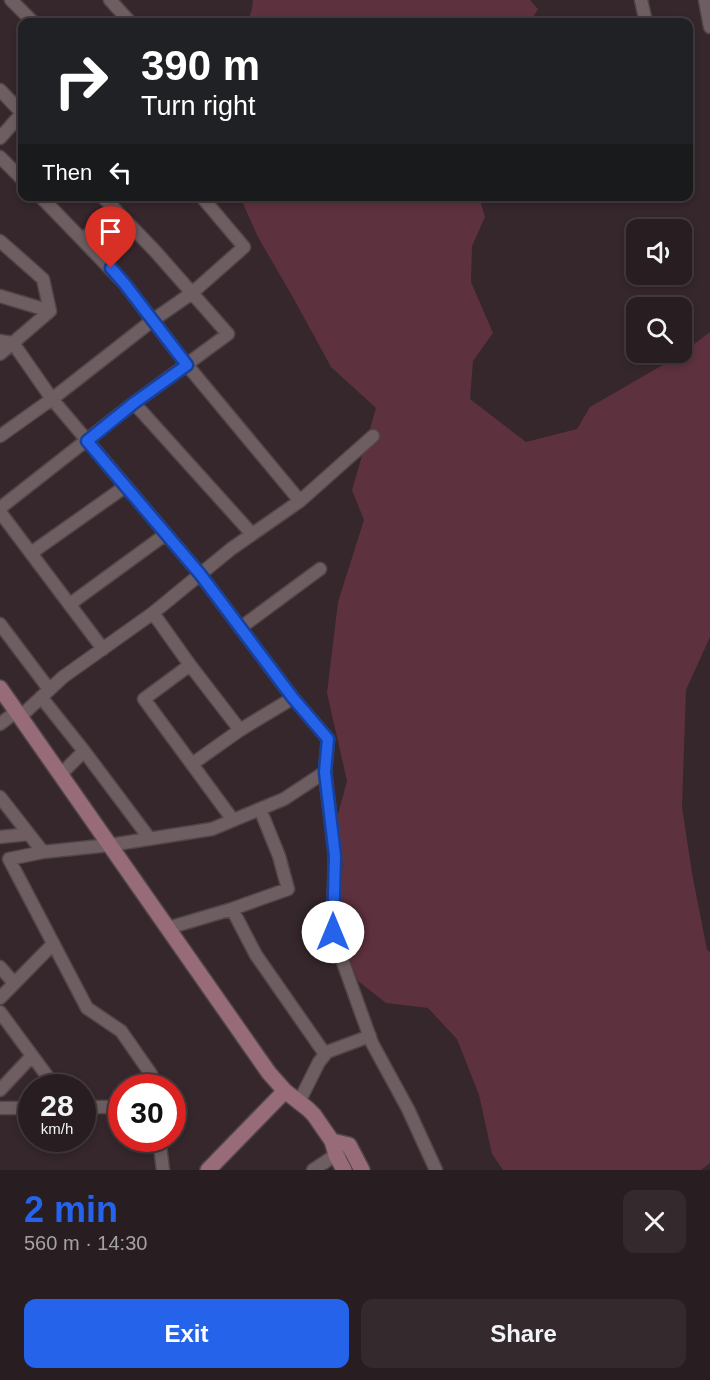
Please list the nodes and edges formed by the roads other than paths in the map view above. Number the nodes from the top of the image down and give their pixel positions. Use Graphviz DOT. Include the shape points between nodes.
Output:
graph roads {
  1 [pos="11,0"];
  2 [pos="110,0"];
  3 [pos="641,0"];
  4 [pos="705,0"];
  5 [pos="29,18"];
  6 [pos="126,18"];
  7 [pos="645,18"];
  8 [pos="710,27"];
  9 [pos="0,90"];
  10 [pos="18,109"];
  11 [pos="18,118"];
  12 [pos="0,138"];
  13 [pos="0,157"];
  14 [pos="18,175"];
  15 [pos="45,201"];
  16 [pos="107,201"];
  17 [pos="205,201"];
  18 [pos="116,211"];
  19 [pos="83,239"];
  20 [pos="0,241"];
  21 [pos="192,293"];
  22 [pos="0,296"];
  23 [pos="50,311"];
  24 [pos="153,320"];
  25 [pos="6,342"];
  26 [pos="0,354"];
  27 [pos="187,365"];
  28 [pos="52,399"];
  29 [pos="134,403"];
  30 [pos="0,436"];
  31 [pos="373,436"];
  32 [pos="87,441"];
  33 [pos="126,486"];
  34 [pos="300,501"];
  35 [pos="0,510"];
  36 [pos="166,534"];
  37 [pos="252,534"];
  38 [pos="31,553"];
  39 [pos="320,569"];
  40 [pos="200,574"];
  41 [pos="70,604"];
  42 [pos="153,613"];
  43 [pos="0,624"];
  44 [pos="240,628"];
  45 [pos="103,649"];
  46 [pos="190,665"];
  47 [pos="0,688"];
  48 [pos="45,693"];
  49 [pos="293,698"];
  50 [pos="19,714"];
  51 [pos="0,724"];
  52 [pos="240,730"];
  53 [pos="84,751"];
  54 [pos="192,764"];
  55 [pos="325,772"];
  56 [pos="61,774"];
  57 [pos="0,798"];
  58 [pos="260,809"];
  59 [pos="233,820"];
  60 [pos="29,834"];
  61 [pos="0,837"];
  62 [pos="150,839"];
  63 [pos="110,845"];
  64 [pos="44,852"];
  65 [pos="4,860"];
  66 [pos="232,909"];
  67 [pos="168,928"];
  68 [pos="53,944"];
  69 [pos="0,967"];
  70 [pos="14,983"];
  71 [pos="0,998"];
  72 [pos="0,1012"];
  73 [pos="370,1036"];
  74 [pos="325,1054"];
  75 [pos="32,1056"];
  76 [pos="46,1074"];
  77 [pos="151,1074"];
  78 [pos="0,1089"];
  79 [pos="285,1091"];
  80 [pos="299,1101"];
  81 [pos="0,1108"];
  82 [pos="18,1108"];
  83 [pos="334,1148"];
  84 [pos="161,1152"];
  85 [pos="163,1170"];
  86 [pos="208,1170"];
  87 [pos="313,1170"];
  88 [pos="344,1170"];
  89 [pos="362,1170"];
  90 [pos="436,1170"];
  1 -- 5 [label="street"];
  2 -- 6 [label="street"];
  3 -- 7 [label="street"];
  4 -- 8 [label="street"];
  9 -- 10 [label="street"];
  11 -- 12 [label="street"];
  13 -- 14 [label="street"];
  15 -- 19 [label="street"];
  16 -- 18 [label="street"];
  17 -- 21 [label="street" via="244,247"];
  18 -- 19 [label="street"];
  18 -- 21 [label="street"];
  19 -- 24 [label="street"];
  20 -- 23 [label="street" via="43,279"];
  21 -- 24 [label="street"];
  21 -- 27 [label="street" via="228,334"];
  22 -- 23 [label="street"];
  23 -- 25 [label="street"];
  24 -- 27 [label="street"];
  24 -- 28 [label="street"];
  25 -- 26 [label="street"];
  25 -- 28 [label="street"];
  27 -- 29 [label="street"];
  27 -- 34 [label="street"];
  28 -- 30 [label="street"];
  28 -- 32 [label="street"];
  29 -- 32 [label="street"];
  29 -- 37 [label="street"];
  31 -- 34 [label="street"];
  32 -- 33 [label="street"];
  32 -- 35 [label="street"];
  33 -- 36 [label="street"];
  33 -- 38 [label="street"];
  34 -- 37 [label="street"];
  35 -- 38 [label="street"];
  36 -- 40 [label="street"];
  36 -- 41 [label="street"];
  37 -- 40 [label="street"];
  38 -- 41 [label="street"];
  39 -- 44 [label="street"];
  40 -- 42 [label="street"];
  40 -- 44 [label="street"];
  41 -- 45 [label="street"];
  42 -- 45 [label="street"];
  42 -- 46 [label="street"];
  43 -- 48 [label="street"];
  44 -- 49 [label="street"];
  45 -- 48 [label="street"];
  46 -- 52 [label="street"];
  46 -- 54 [label="street" via="144,699"];
  47 -- 50 [label="street"];
  48 -- 50 [label="street"];
  48 -- 53 [label="street"];
  49 -- 52 [label="street"];
  49 -- 55 [label="street" via="328,739"];
  50 -- 51 [label="street"];
  50 -- 56 [label="street"];
  52 -- 54 [label="street"];
  53 -- 56 [label="street"];
  53 -- 62 [label="street"];
  54 -- 59 [label="street"];
  55 -- 58 [label="street" via="284,799"];
  55 -- 73 [label="street" via="335,856 335,940"];
  56 -- 63 [label="street"];
  57 -- 60 [label="street"];
  58 -- 59 [label="street"];
  58 -- 66 [label="street" via="288,889"];
  59 -- 62 [label="street" via="212,829"];
  60 -- 61 [label="street"];
  60 -- 64 [label="street"];
  62 -- 63 [label="street"];
  63 -- 64 [label="street"];
  63 -- 67 [label="street"];
  64 -- 65 [label="street"];
  65 -- 68 [label="street"];
  66 -- 67 [label="street"];
  66 -- 74 [label="street" via="256,955"];
  67 -- 79 [label="street"];
  68 -- 70 [label="street"];
  68 -- 77 [label="street" via="87,1008 121,1031"];
  69 -- 70 [label="street"];
  70 -- 71 [label="street"];
  72 -- 75 [label="street"];
  73 -- 74 [label="street"];
  73 -- 90 [label="street"];
  74 -- 80 [label="street"];
  75 -- 76 [label="street"];
  75 -- 78 [label="street"];
  79 -- 80 [label="street"];
  79 -- 86 [label="street"];
  80 -- 83 [label="street" via="314,1115"];
  81 -- 82 [label="street"];
  83 -- 87 [label="street"];
  83 -- 88 [label="street"];
  83 -- 89 [label="street" via="349,1145"];
  84 -- 85 [label="street"];
}
